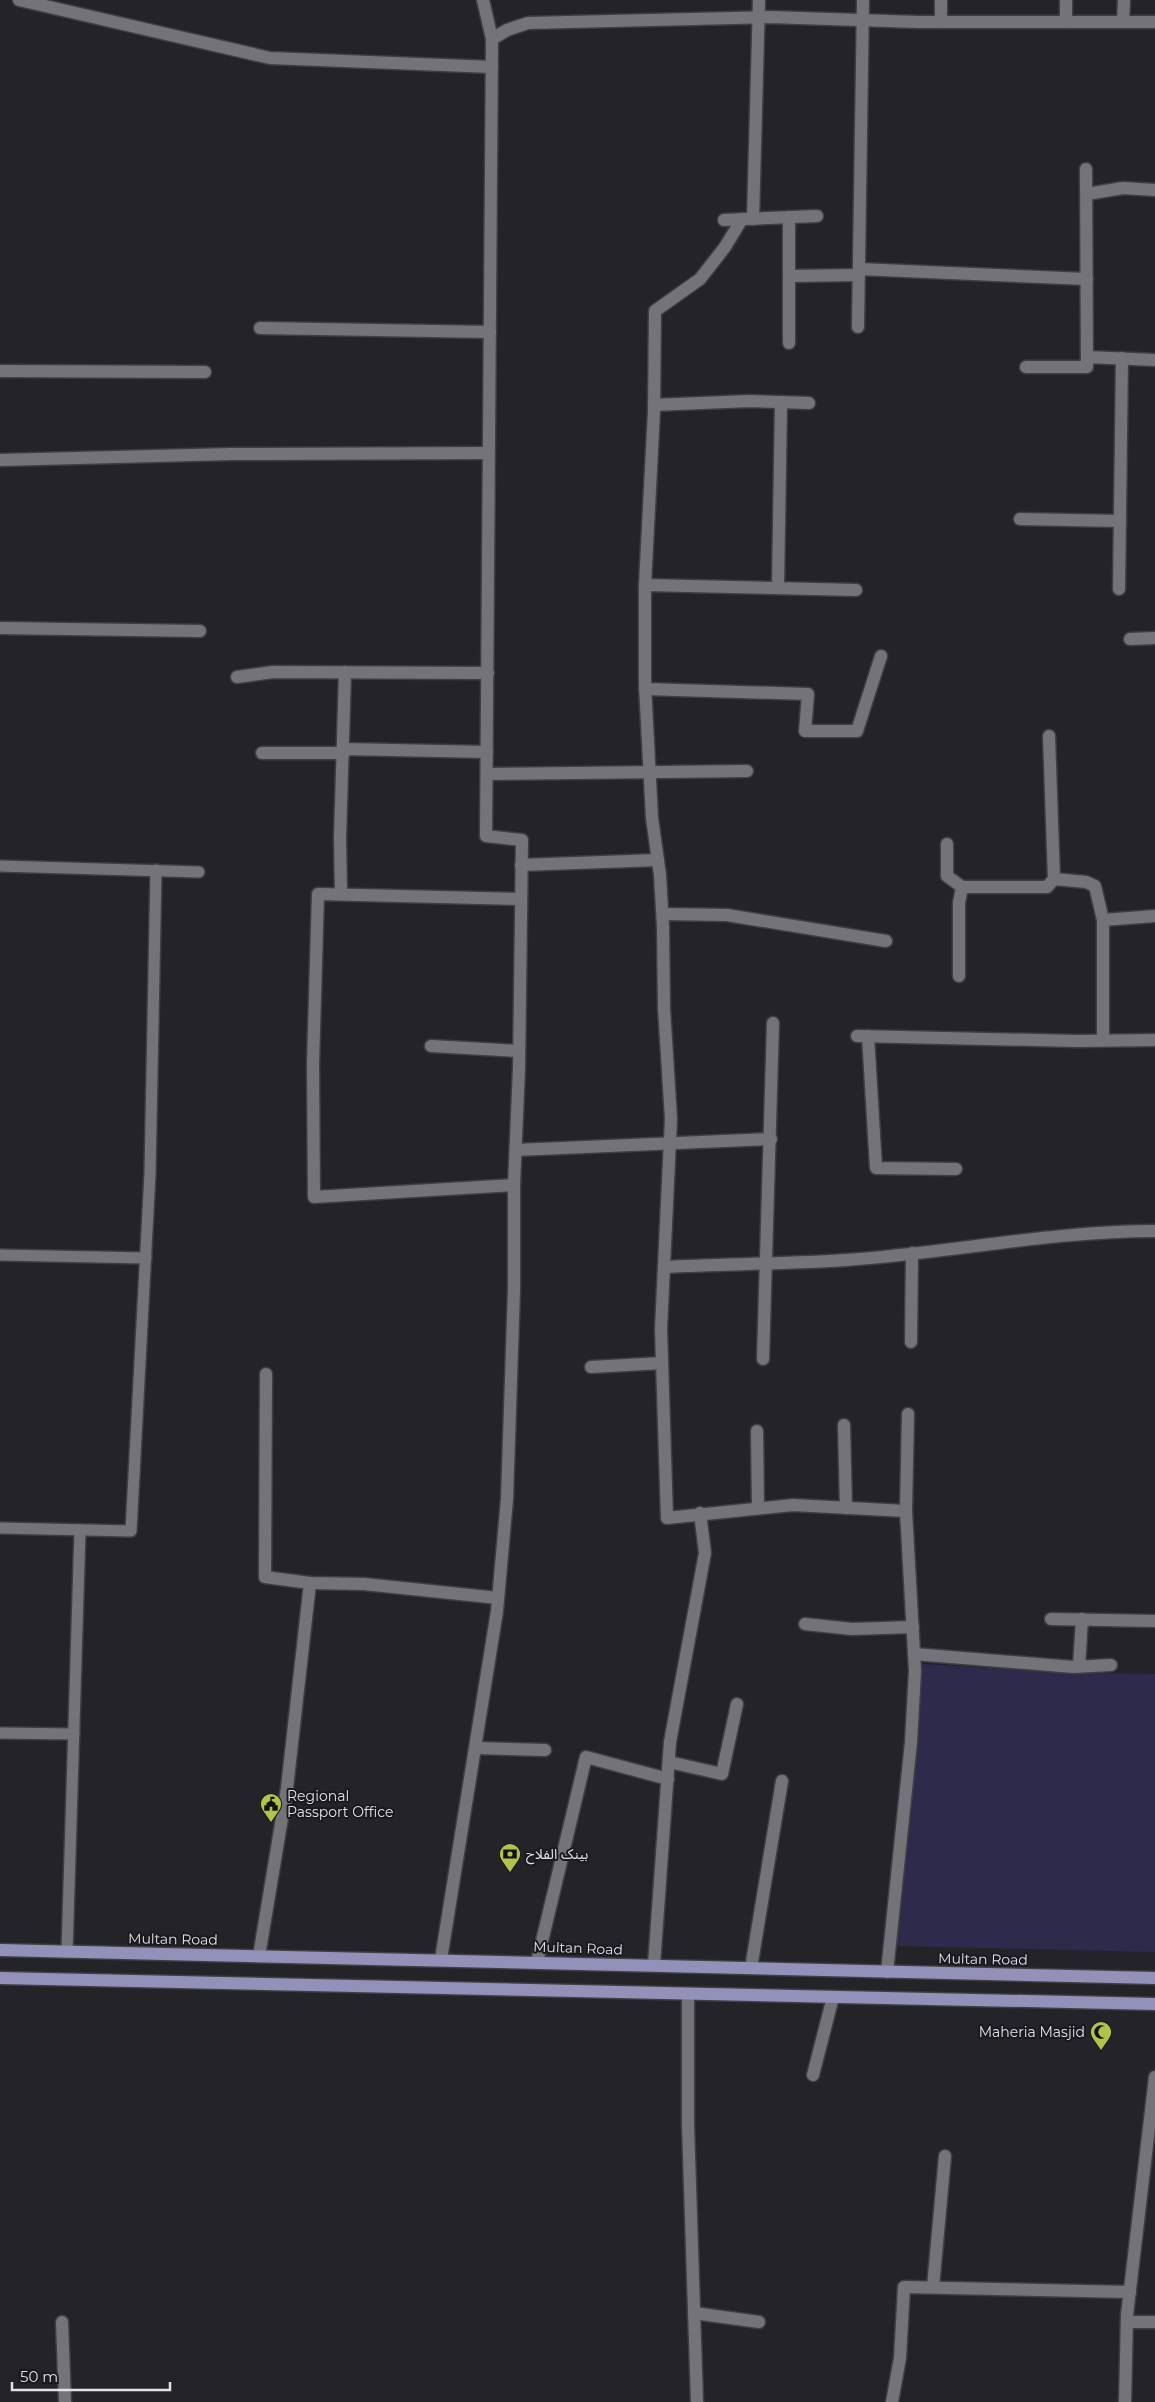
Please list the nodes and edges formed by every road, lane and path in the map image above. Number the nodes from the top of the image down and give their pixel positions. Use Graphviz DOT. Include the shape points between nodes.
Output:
graph roads {
  1 [pos="20,0"];
  2 [pos="483,0"];
  3 [pos="759,0"];
  4 [pos="863,0"];
  5 [pos="941,0"];
  6 [pos="1066,0"];
  7 [pos="1124,0"];
  8 [pos="759,18"];
  9 [pos="863,20"];
  10 [pos="941,22"];
  11 [pos="1066,22"];
  12 [pos="1123,22"];
  13 [pos="1155,22"];
  14 [pos="492,39"];
  15 [pos="492,67"];
  16 [pos="1086,169"];
  17 [pos="1155,190"];
  18 [pos="1086,194"];
  19 [pos="817,216"];
  20 [pos="789,218"];
  21 [pos="747,219"];
  22 [pos="724,220"];
  23 [pos="859,272"];
  24 [pos="788,276"];
  25 [pos="1087,279"];
  26 [pos="858,327"];
  27 [pos="260,328"];
  28 [pos="490,332"];
  29 [pos="788,343"];
  30 [pos="1087,357"];
  31 [pos="1122,358"];
  32 [pos="1155,360"];
  33 [pos="1026,367"];
  34 [pos="0,371"];
  35 [pos="204,372"];
  36 [pos="781,402"];
  37 [pos="809,403"];
  38 [pos="654,405"];
  39 [pos="488,453"];
  40 [pos="0,460"];
  41 [pos="1020,519"];
  42 [pos="1120,521"];
  43 [pos="645,585"];
  44 [pos="778,587"];
  45 [pos="1119,589"];
  46 [pos="856,590"];
  47 [pos="0,628"];
  48 [pos="200,631"];
  49 [pos="1155,638"];
  50 [pos="1130,639"];
  51 [pos="881,656"];
  52 [pos="345,672"];
  53 [pos="488,673"];
  54 [pos="237,677"];
  55 [pos="645,689"];
  56 [pos="1049,736"];
  57 [pos="344,751"];
  58 [pos="487,752"];
  59 [pos="262,753"];
  60 [pos="747,770"];
  61 [pos="648,773"];
  62 [pos="487,774"];
  63 [pos="947,844"];
  64 [pos="658,860"];
  65 [pos="521,865"];
  66 [pos="0,866"];
  67 [pos="156,870"];
  68 [pos="199,872"];
  69 [pos="1054,879"];
  70 [pos="962,887"];
  71 [pos="341,894"];
  72 [pos="521,899"];
  73 [pos="662,914"];
  74 [pos="1155,916"];
  75 [pos="1103,920"];
  76 [pos="886,941"];
  77 [pos="959,976"];
  78 [pos="773,1023"];
  79 [pos="1103,1040"];
  80 [pos="1155,1040"];
  81 [pos="431,1046"];
  82 [pos="519,1051"];
  83 [pos="771,1139"];
  84 [pos="670,1142"];
  85 [pos="516,1150"];
  86 [pos="956,1169"];
  87 [pos="514,1185"];
  88 [pos="1155,1231"];
  89 [pos="912,1253"];
  90 [pos="0,1255"];
  91 [pos="146,1258"];
  92 [pos="766,1262"];
  93 [pos="664,1268"];
  94 [pos="911,1342"];
  95 [pos="763,1358"];
  96 [pos="662,1363"];
  97 [pos="591,1367"];
  98 [pos="266,1374"];
  99 [pos="908,1414"];
  100 [pos="844,1425"];
  101 [pos="757,1431"];
  102 [pos="758,1507"];
  103 [pos="846,1508"];
  104 [pos="906,1511"];
  105 [pos="700,1514"];
  106 [pos="0,1528"];
  107 [pos="80,1530"];
  108 [pos="310,1583"];
  109 [pos="498,1598"];
  110 [pos="1051,1619"];
  111 [pos="1082,1619"];
  112 [pos="1155,1621"];
  113 [pos="805,1624"];
  114 [pos="913,1627"];
  115 [pos="914,1654"];
  116 [pos="1111,1665"];
  117 [pos="1079,1666"];
  118 [pos="737,1704"];
  119 [pos="0,1733"];
  120 [pos="74,1734"];
  121 [pos="477,1748"];
  122 [pos="545,1750"];
  123 [pos="669,1762"];
  124 [pos="668,1779"];
  125 [pos="782,1781"];
  126 [pos="0,1950"];
  127 [pos="67,1952"];
  128 [pos="259,1956"];
  129 [pos="441,1960"];
  130 [pos="537,1962"];
  131 [pos="654,1965"];
  132 [pos="751,1968"];
  133 [pos="886,1972"];
  134 [pos="0,1978"];
  135 [pos="1155,1978"];
  136 [pos="688,1994"];
  137 [pos="833,1998"];
  138 [pos="1155,2004"];
  139 [pos="813,2075"];
  140 [pos="1155,2077"];
  141 [pos="945,2156"];
  142 [pos="933,2288"];
  143 [pos="1130,2292"];
  144 [pos="694,2313"];
  145 [pos="62,2322"];
  146 [pos="759,2322"];
  147 [pos="1127,2322"];
  148 [pos="1155,2322"];
  149 [pos="65,2402"];
  150 [pos="697,2402"];
  151 [pos="892,2402"];
  152 [pos="1125,2402"];
  1 -- 15 [label="street" via="270,58"];
  2 -- 14 [label="street"];
  3 -- 8 [label="street"];
  4 -- 9 [label="street"];
  5 -- 10 [label="street"];
  6 -- 11 [label="street"];
  7 -- 12 [label="street"];
  8 -- 9 [label="street"];
  8 -- 14 [label="street" via="528,23"];
  8 -- 21 [label="street"];
  9 -- 10 [label="street"];
  9 -- 23 [label="street"];
  10 -- 11 [label="street"];
  11 -- 12 [label="street"];
  12 -- 13 [label="street"];
  14 -- 15 [label="street"];
  15 -- 28 [label="street"];
  16 -- 18 [label="street"];
  17 -- 18 [label="street" via="1123,188"];
  18 -- 25 [label="street"];
  19 -- 20 [label="street"];
  20 -- 21 [label="street"];
  20 -- 24 [label="street"];
  21 -- 22 [label="street"];
  21 -- 38 [label="street" via="700,279 655,311"];
  23 -- 24 [label="street"];
  23 -- 25 [label="street"];
  23 -- 26 [label="street"];
  24 -- 29 [label="street"];
  25 -- 30 [label="street"];
  27 -- 28 [label="street"];
  28 -- 39 [label="street"];
  30 -- 31 [label="street"];
  30 -- 33 [label="street" via="1087,367"];
  31 -- 32 [label="street"];
  31 -- 42 [label="street"];
  34 -- 35 [label="street"];
  36 -- 37 [label="street"];
  36 -- 38 [label="street"];
  36 -- 44 [label="street"];
  38 -- 43 [label="street"];
  39 -- 40 [label="street" via="231,454"];
  39 -- 53 [label="street"];
  41 -- 42 [label="street"];
  42 -- 45 [label="street"];
  43 -- 44 [label="street"];
  43 -- 55 [label="street"];
  44 -- 46 [label="street"];
  47 -- 48 [label="street"];
  49 -- 50 [label="street"];
  51 -- 55 [label="street" via="856,732 805,731 808,694"];
  52 -- 53 [label="street"];
  52 -- 54 [label="street" via="272,672"];
  52 -- 57 [label="street"];
  53 -- 58 [label="street"];
  55 -- 61 [label="street"];
  56 -- 69 [label="street"];
  57 -- 58 [label="street"];
  57 -- 59 [label="street"];
  57 -- 71 [label="street"];
  58 -- 62 [label="street"];
  60 -- 61 [label="street"];
  61 -- 62 [label="street"];
  61 -- 64 [label="street"];
  62 -- 65 [label="street" via="486,836 522,840"];
  63 -- 70 [label="street" via="947,876"];
  64 -- 65 [label="street"];
  64 -- 73 [label="street"];
  65 -- 72 [label="street"];
  66 -- 67 [label="lane"];
  67 -- 68 [label="lane"];
  67 -- 91 [label="lane"];
  69 -- 70 [label="street" via="1047,887"];
  69 -- 75 [label="street" via="1095,886"];
  70 -- 77 [label="street"];
  71 -- 72 [label="street"];
  71 -- 87 [label="street" via="318,894 313,1064 314,1197"];
  72 -- 82 [label="street"];
  73 -- 76 [label="street" via="727,915"];
  73 -- 84 [label="street"];
  74 -- 75 [label="street"];
  75 -- 79 [label="street"];
  78 -- 83 [label="street"];
  79 -- 80 [label="street"];
  79 -- 86 [label="street" via="862,1036 876,1168"];
  81 -- 82 [label="street"];
  82 -- 85 [label="street"];
  83 -- 84 [label="street"];
  83 -- 92 [label="street"];
  84 -- 85 [label="street"];
  84 -- 93 [label="street"];
  85 -- 87 [label="street"];
  87 -- 109 [label="street" via="507,1499"];
  88 -- 89 [label="street" via="999,1242"];
  89 -- 92 [label="street" via="846,1260"];
  89 -- 94 [label="street"];
  90 -- 91 [label="lane"];
  91 -- 107 [label="lane" via="131,1531"];
  92 -- 93 [label="street"];
  92 -- 95 [label="street"];
  93 -- 96 [label="street"];
  96 -- 97 [label="street"];
  96 -- 105 [label="street" via="667,1518"];
  98 -- 108 [label="street" via="265,1577"];
  99 -- 104 [label="street"];
  100 -- 103 [label="street"];
  101 -- 102 [label="street"];
  102 -- 103 [label="street"];
  102 -- 105 [label="street"];
  103 -- 104 [label="street"];
  104 -- 114 [label="street"];
  105 -- 123 [label="street" via="705,1553"];
  106 -- 107 [label="lane"];
  107 -- 120 [label="lane"];
  108 -- 109 [label="street" via="364,1584"];
  108 -- 128 [label="street" via="287,1788"];
  109 -- 121 [label="street"];
  110 -- 111 [label="street"];
  111 -- 112 [label="street"];
  111 -- 117 [label="street"];
  113 -- 114 [label="street" via="852,1629"];
  114 -- 115 [label="street"];
  115 -- 117 [label="street"];
  115 -- 133 [label="street" via="911,1742"];
  116 -- 117 [label="street"];
  118 -- 123 [label="street" via="722,1774"];
  119 -- 120 [label="lane"];
  120 -- 127 [label="lane"];
  121 -- 122 [label="street"];
  121 -- 129 [label="street"];
  123 -- 124 [label="street"];
  124 -- 130 [label="street" via="586,1757"];
  124 -- 131 [label="street"];
  125 -- 132 [label="street"];
  126 -- 127 [label="main road, Multan Road"];
  127 -- 128 [label="main road, Multan Road"];
  128 -- 129 [label="main road, Multan Road"];
  129 -- 130 [label="main road, Multan Road"];
  130 -- 131 [label="main road, Multan Road"];
  131 -- 132 [label="main road, Multan Road"];
  132 -- 133 [label="main road, Multan Road"];
  133 -- 135 [label="main road, Multan Road"];
  134 -- 136 [label="main road"];
  136 -- 137 [label="main road"];
  136 -- 144 [label="street"];
  137 -- 138 [label="main road"];
  137 -- 139 [label="street"];
  140 -- 143 [label="street"];
  141 -- 142 [label="street"];
  142 -- 143 [label="street"];
  142 -- 151 [label="street" via="904,2287 900,2358"];
  143 -- 147 [label="street"];
  144 -- 146 [label="street"];
  144 -- 150 [label="street"];
  145 -- 149 [label="street"];
  147 -- 148 [label="street"];
  147 -- 152 [label="street"];
}
